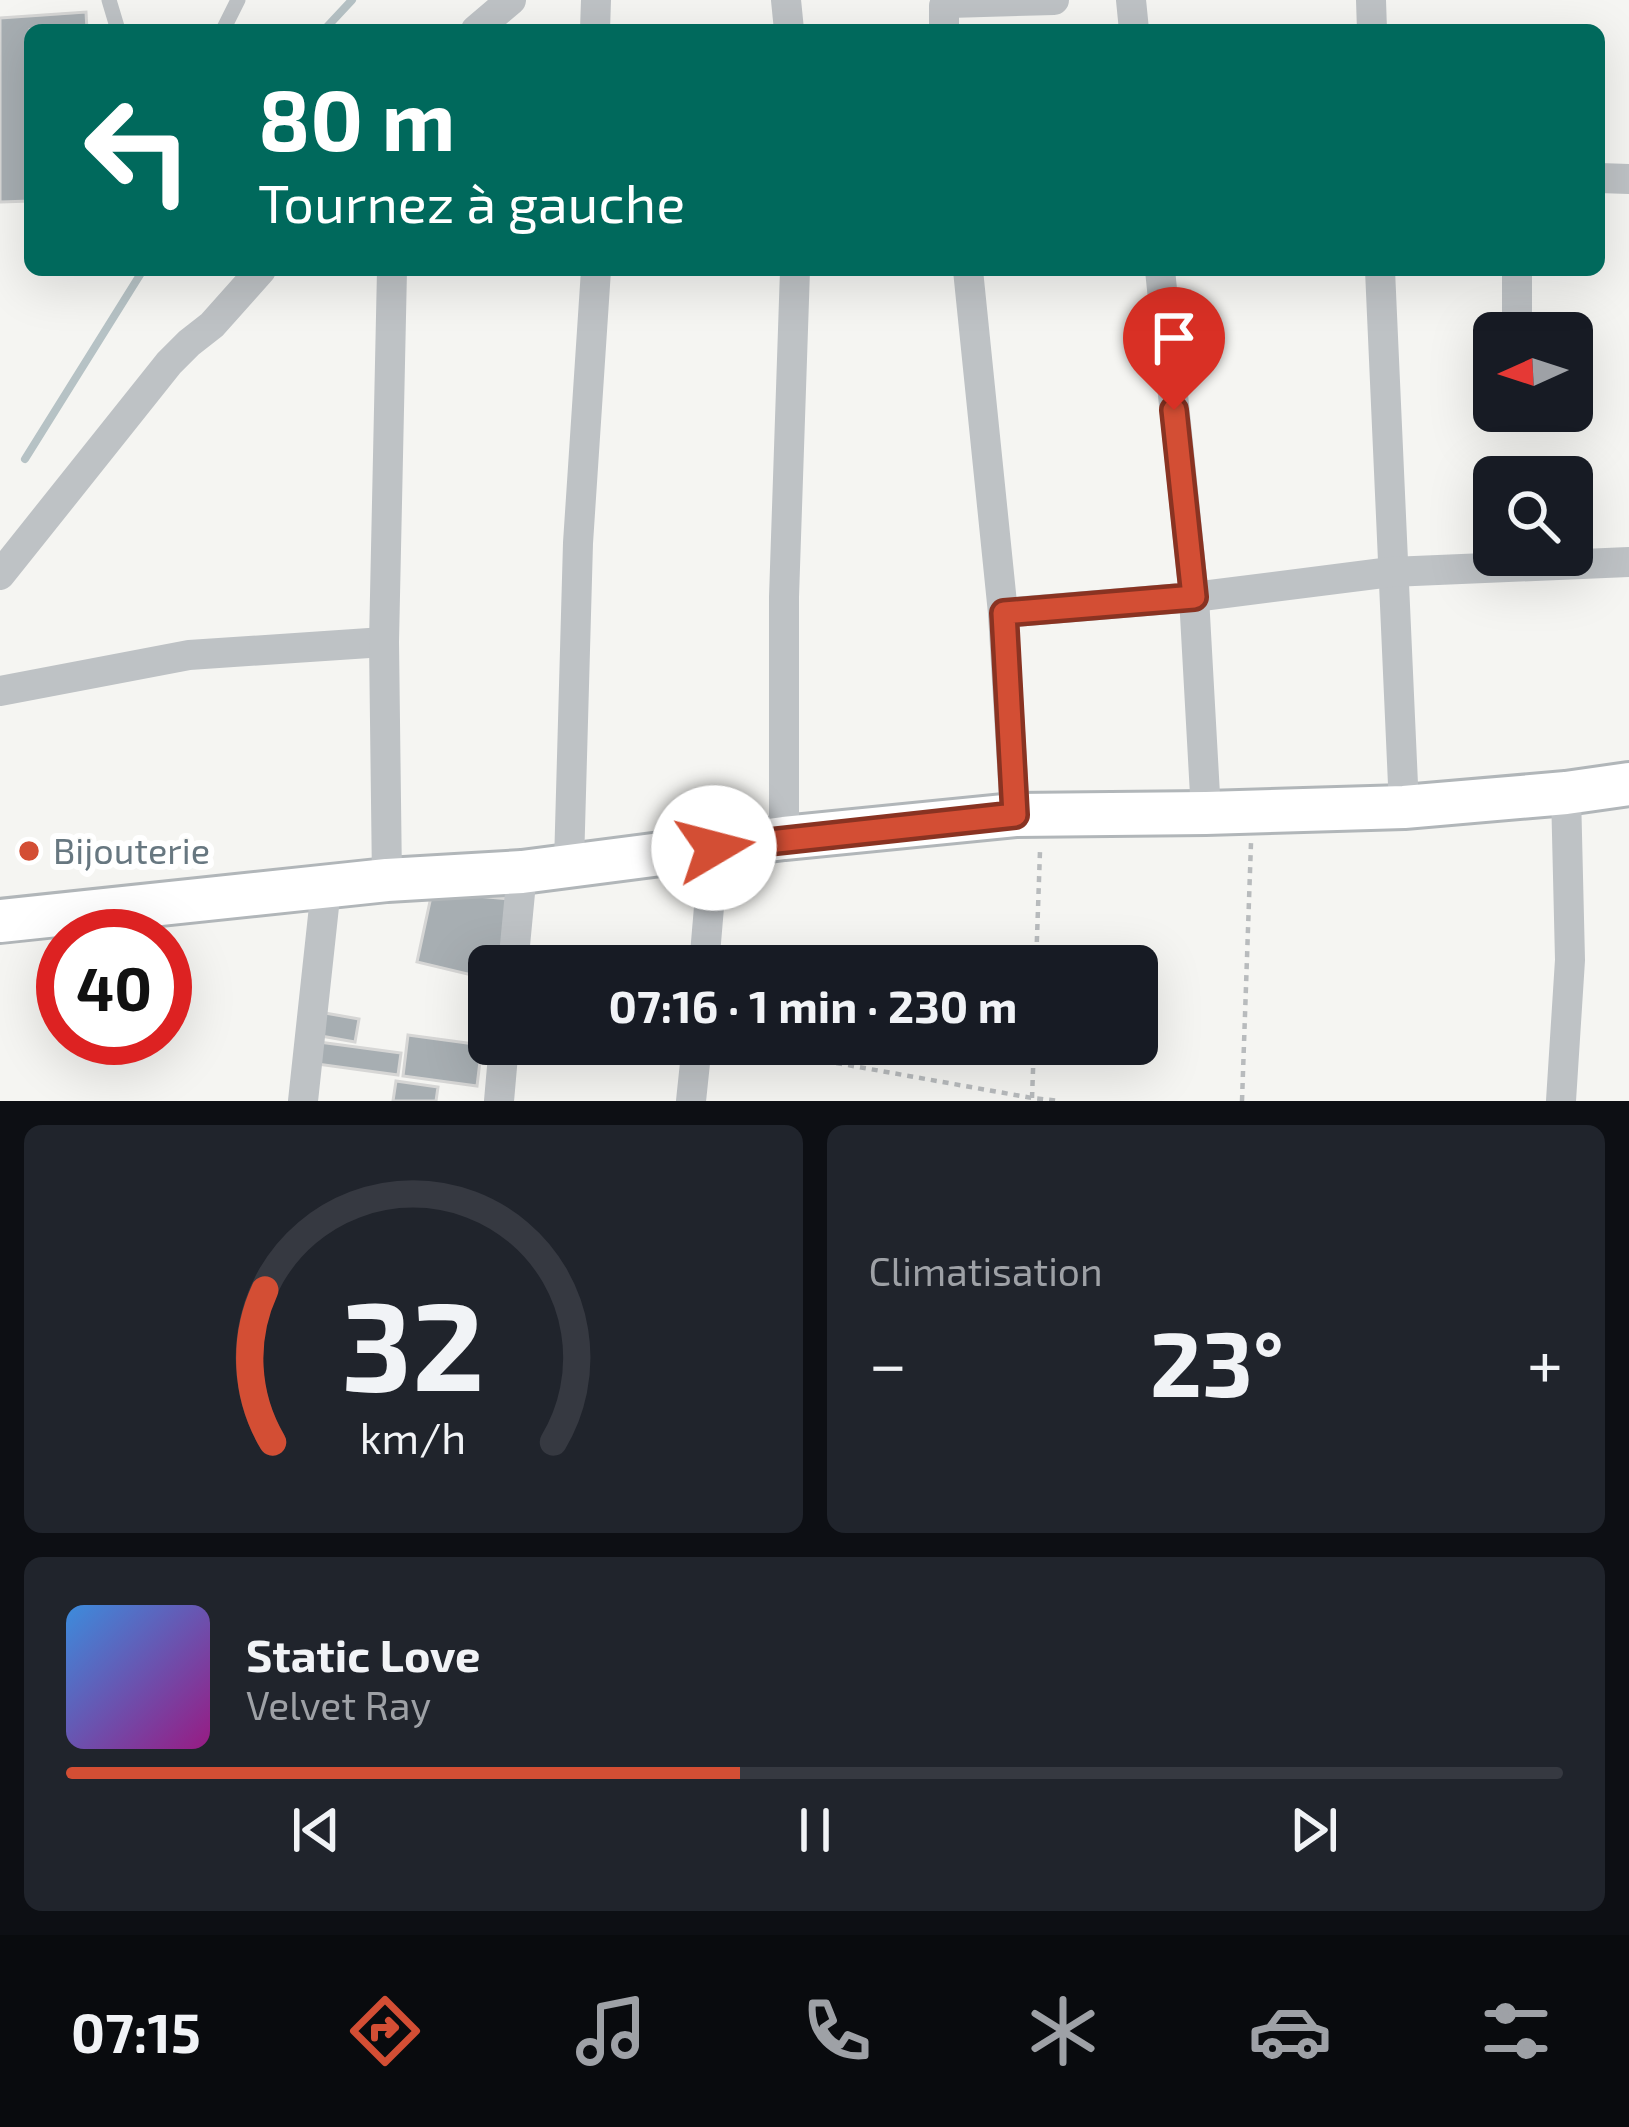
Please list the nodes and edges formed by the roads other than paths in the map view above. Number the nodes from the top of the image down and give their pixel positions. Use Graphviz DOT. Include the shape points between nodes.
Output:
graph roads {
  1 [pos="511,0"];
  2 [pos="1054,0"];
  3 [pos="483,24"];
  4 [pos="943,24"];
  5 [pos="256,276"];
  6 [pos="392,276"];
  7 [pos="596,276"];
  8 [pos="795,276"];
  9 [pos="969,276"];
  10 [pos="1161,276"];
  11 [pos="1380,276"];
  12 [pos="1517,276"];
  13 [pos="1517,312"];
  14 [pos="1629,562"];
  15 [pos="1391,572"];
  16 [pos="0,575"];
  17 [pos="1194,597"];
  18 [pos="1004,613"];
  19 [pos="384,642"];
  20 [pos="0,691"];
  21 [pos="1629,784"];
  22 [pos="1566,793"];
  23 [pos="1404,807"];
  24 [pos="1206,814"];
  25 [pos="1028,815"];
  26 [pos="784,838"];
  27 [pos="714,848"];
  28 [pos="569,864"];
  29 [pos="522,872"];
  30 [pos="386,880"];
  31 [pos="326,888"];
  32 [pos="0,921"];
  33 [pos="515,945"];
  34 [pos="706,945"];
  35 [pos="502,1065"];
  36 [pos="695,1065"];
  37 [pos="304,1101"];
  38 [pos="499,1101"];
  39 [pos="691,1101"];
  40 [pos="1562,1101"];
  1 -- 3 [label="street"];
  2 -- 4 [label="street" via="949,3"];
  5 -- 16 [label="street" via="169,363"];
  6 -- 19 [label="street"];
  7 -- 28 [label="street"];
  8 -- 26 [label="street"];
  9 -- 18 [label="street"];
  10 -- 17 [label="street"];
  11 -- 15 [label="street"];
  12 -- 13 [label="street"];
  14 -- 15 [label="street"];
  15 -- 17 [label="street"];
  15 -- 23 [label="street"];
  17 -- 18 [label="street"];
  17 -- 24 [label="street"];
  18 -- 25 [label="street"];
  19 -- 20 [label="street" via="189,655"];
  19 -- 30 [label="street"];
  21 -- 22 [label="street"];
  22 -- 23 [label="street"];
  22 -- 40 [label="street" via="1570,960"];
  23 -- 24 [label="street"];
  24 -- 25 [label="street"];
  25 -- 26 [label="street"];
  26 -- 27 [label="street"];
  27 -- 28 [label="street"];
  27 -- 34 [label="street"];
  28 -- 29 [label="street"];
  29 -- 30 [label="street"];
  29 -- 33 [label="street"];
  30 -- 31 [label="street"];
  31 -- 32 [label="street"];
  31 -- 37 [label="street"];
  35 -- 38 [label="street"];
  36 -- 39 [label="street"];
}
